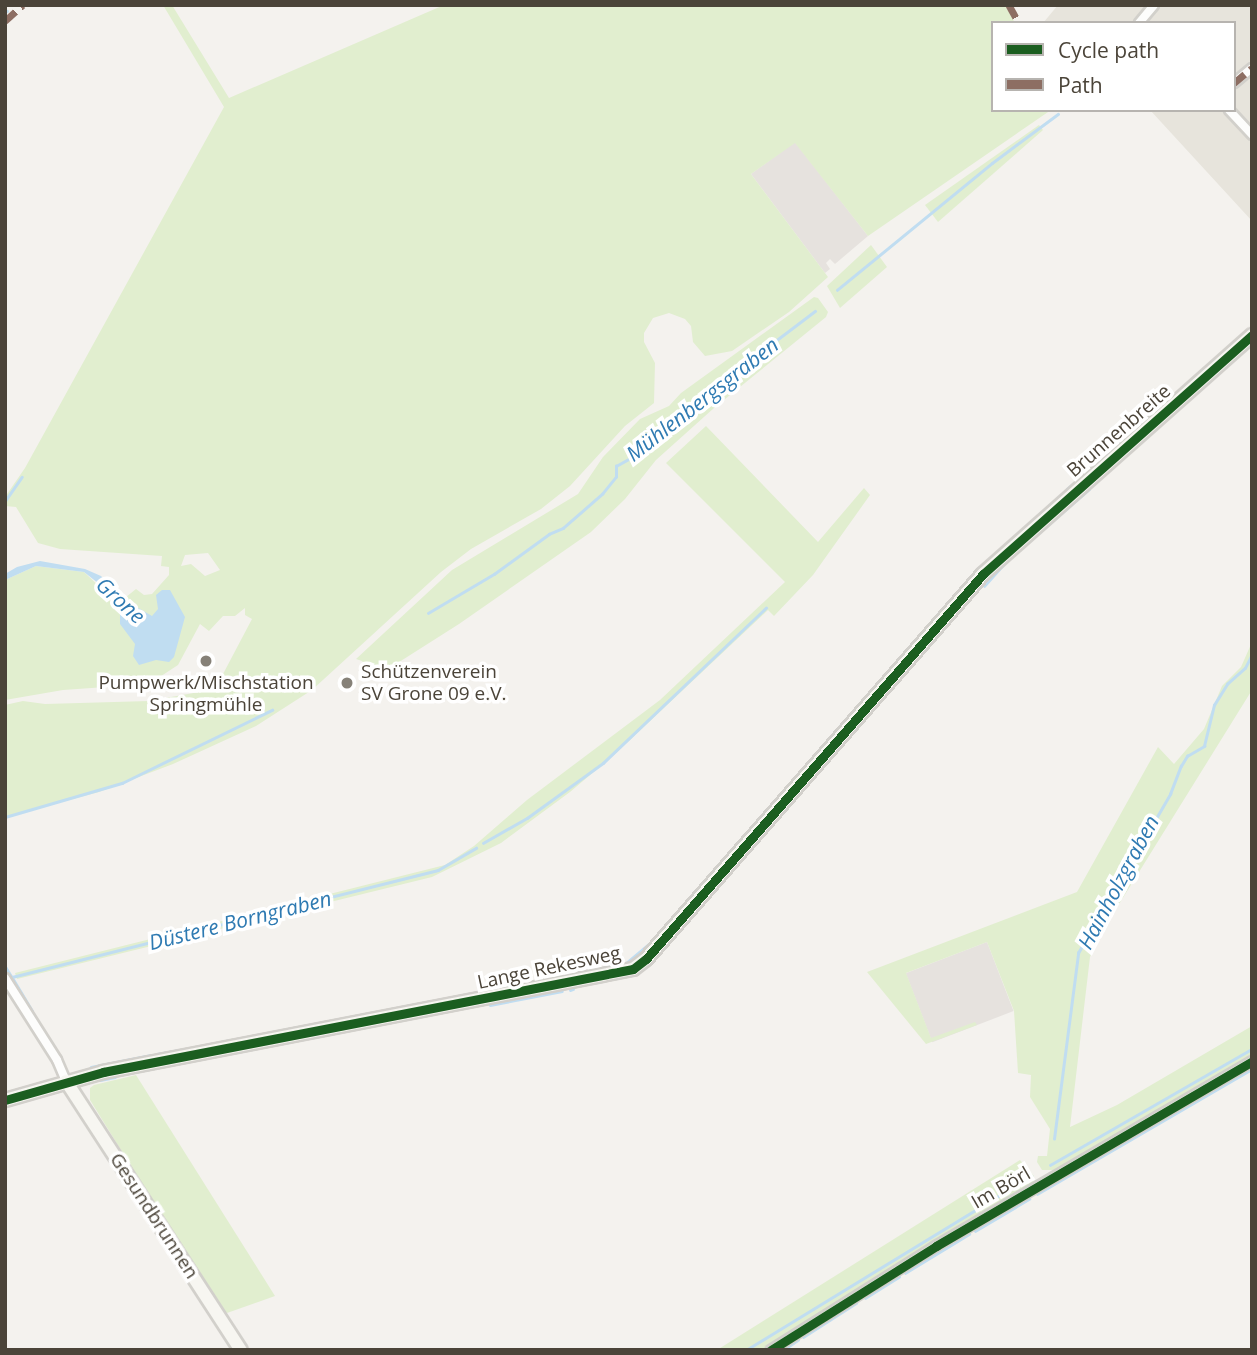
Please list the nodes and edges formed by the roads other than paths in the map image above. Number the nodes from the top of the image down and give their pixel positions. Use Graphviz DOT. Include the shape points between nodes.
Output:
graph roads {
  1 [pos="1154,5"];
  2 [pos="1143,21"];
  3 [pos="1252,68"];
  4 [pos="1236,81"];
  5 [pos="1231,112"];
  6 [pos="1252,135"];
  7 [pos="1252,335"];
  8 [pos="1007,551"];
  9 [pos="5,978"];
  10 [pos="1252,1061"];
  11 [pos="66,1081"];
  12 [pos="5,1100"];
  13 [pos="241,1350"];
  14 [pos="771,1350"];
  1 -- 2 [label="street"];
  3 -- 4 [label="street"];
  5 -- 6 [label="street"];
  7 -- 8 [label="street, Brunnenbreite"];
  8 -- 11 [label="street, Lange Rekesweg" via="633,969"];
  9 -- 11 [label="street"];
  10 -- 14 [label="street, Im Börl" via="936,1246"];
  11 -- 12 [label="street, Lange Rekesweg"];
  11 -- 13 [label="street, Gesundbrunnen"];
}
